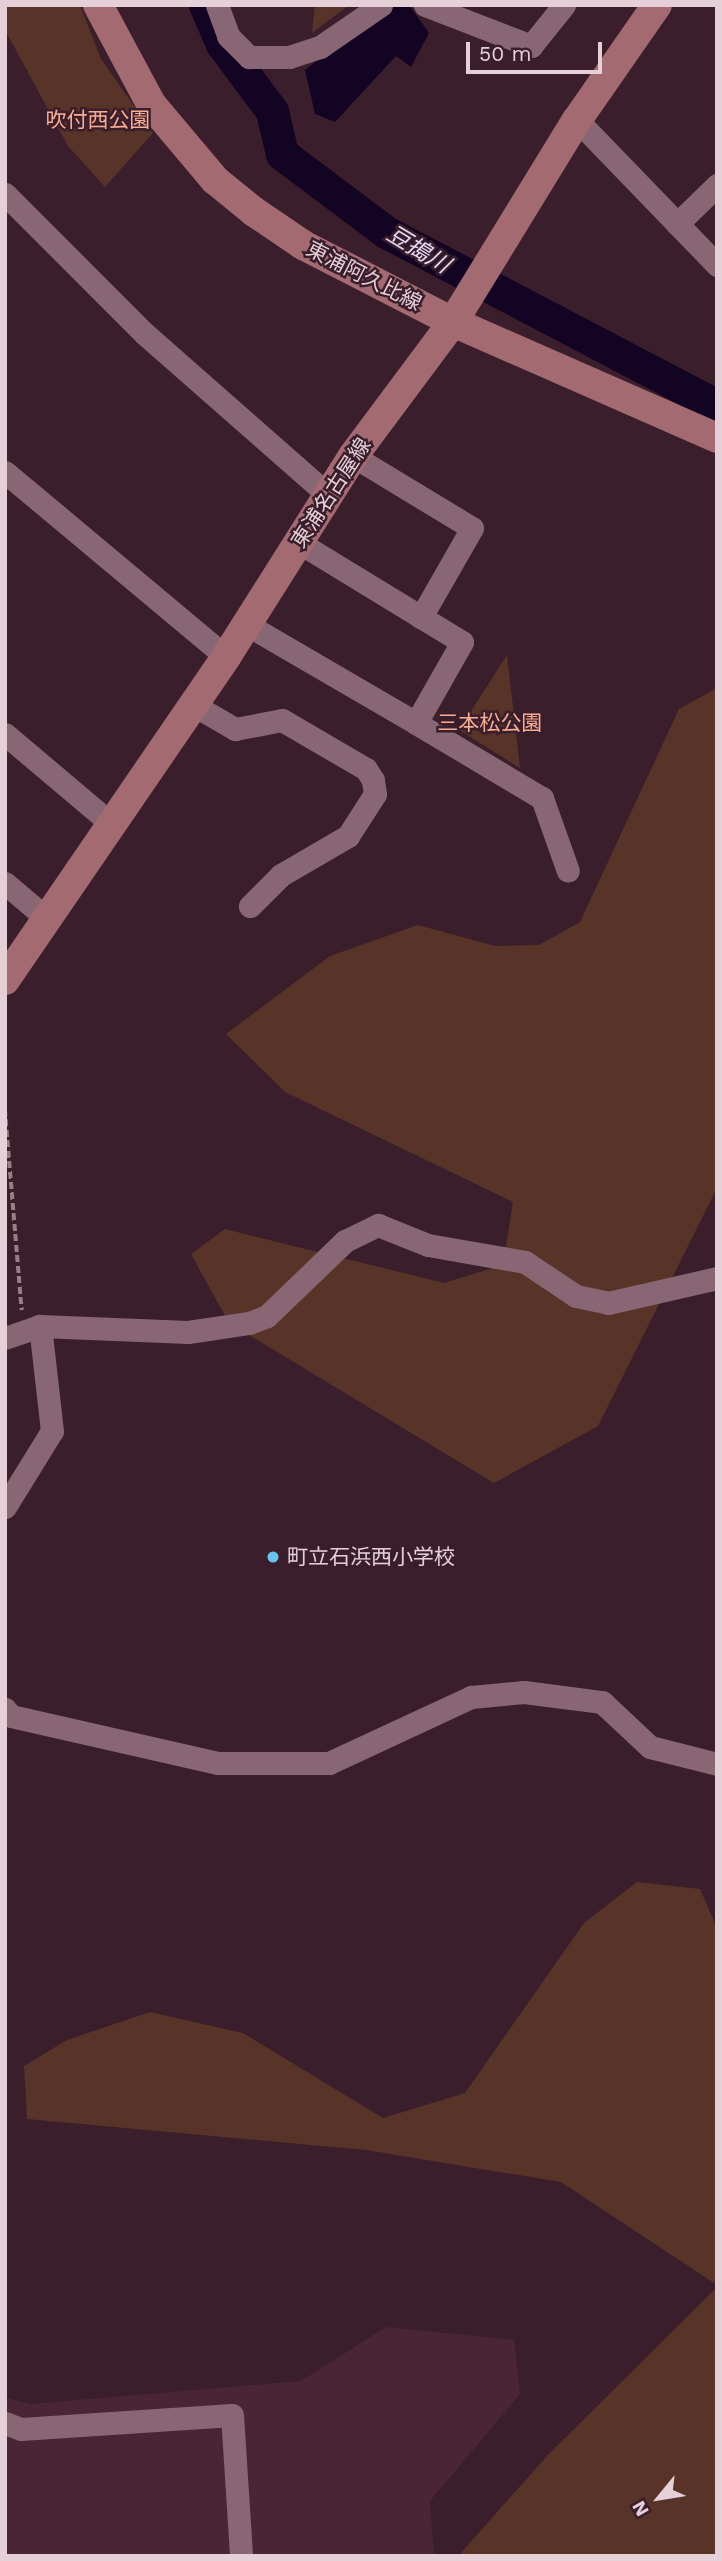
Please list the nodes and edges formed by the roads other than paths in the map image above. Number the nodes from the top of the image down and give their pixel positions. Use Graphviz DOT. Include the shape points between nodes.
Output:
graph roads {
  1 [pos="98,5"];
  2 [pos="217,5"];
  3 [pos="381,5"];
  4 [pos="425,5"];
  5 [pos="564,5"];
  6 [pos="656,6"];
  7 [pos="577,120"];
  8 [pos="717,184"];
  9 [pos="5,194"];
  10 [pos="677,224"];
  11 [pos="717,265"];
  12 [pos="453,322"];
  13 [pos="717,438"];
  14 [pos="353,456"];
  15 [pos="5,472"];
  16 [pos="328,495"];
  17 [pos="298,542"];
  18 [pos="421,617"];
  19 [pos="246,624"];
  20 [pos="226,657"];
  21 [pos="192,704"];
  22 [pos="416,723"];
  23 [pos="5,734"];
  24 [pos="109,822"];
  25 [pos="568,871"];
  26 [pos="5,883"];
  27 [pos="250,906"];
  28 [pos="46,918"];
  29 [pos="5,980"];
  30 [pos="717,1279"];
  31 [pos="23,1331"];
  32 [pos="5,1507"];
  33 [pos="5,1709"];
  34 [pos="717,1764"];
  35 [pos="5,2423"];
  36 [pos="242,2556"];
  1 -- 12 [label="main road, 東浦阿久比線" via="152,104 215,180 303,245"];
  2 -- 3 [label="street" via="228,36 249,57 262,57 320,47"];
  4 -- 5 [label="street" via="531,46"];
  6 -- 7 [label="main road, 東浦名古屋線"];
  7 -- 10 [label="street"];
  7 -- 12 [label="main road, 東浦名古屋線"];
  8 -- 10 [label="street"];
  9 -- 16 [label="street" via="145,334"];
  10 -- 11 [label="street"];
  12 -- 13 [label="main road, 東浦阿久比線"];
  12 -- 14 [label="main road, 東浦名古屋線"];
  14 -- 16 [label="main road, 東浦名古屋線"];
  14 -- 18 [label="street" via="472,528"];
  15 -- 20 [label="street"];
  16 -- 17 [label="main road, 東浦名古屋線"];
  17 -- 18 [label="street"];
  17 -- 19 [label="main road, 東浦名古屋線"];
  18 -- 22 [label="street" via="462,642"];
  19 -- 20 [label="main road, 東浦名古屋線"];
  19 -- 22 [label="street"];
  20 -- 21 [label="main road, 東浦名古屋線"];
  21 -- 24 [label="main road, 東浦名古屋線"];
  21 -- 27 [label="street" via="234,729 282,720 366,769 373,780 376,794 348,836 281,875"];
  22 -- 25 [label="street" via="542,798"];
  23 -- 24 [label="street"];
  24 -- 28 [label="main road, 東浦名古屋線"];
  26 -- 28 [label="street"];
  28 -- 29 [label="main road, 東浦名古屋線"];
  30 -- 31 [label="street" via="608,1303 576,1296 525,1262 428,1245 378,1225 345,1241 267,1316 249,1323 188,1332"];
  31 -- 32 [label="street" via="51,1431"];
  33 -- 34 [label="street" via="11,1716 218,1763 329,1763 471,1697 524,1692 602,1702 650,1747"];
  35 -- 36 [label="street" via="21,2429 232,2415"];
}
